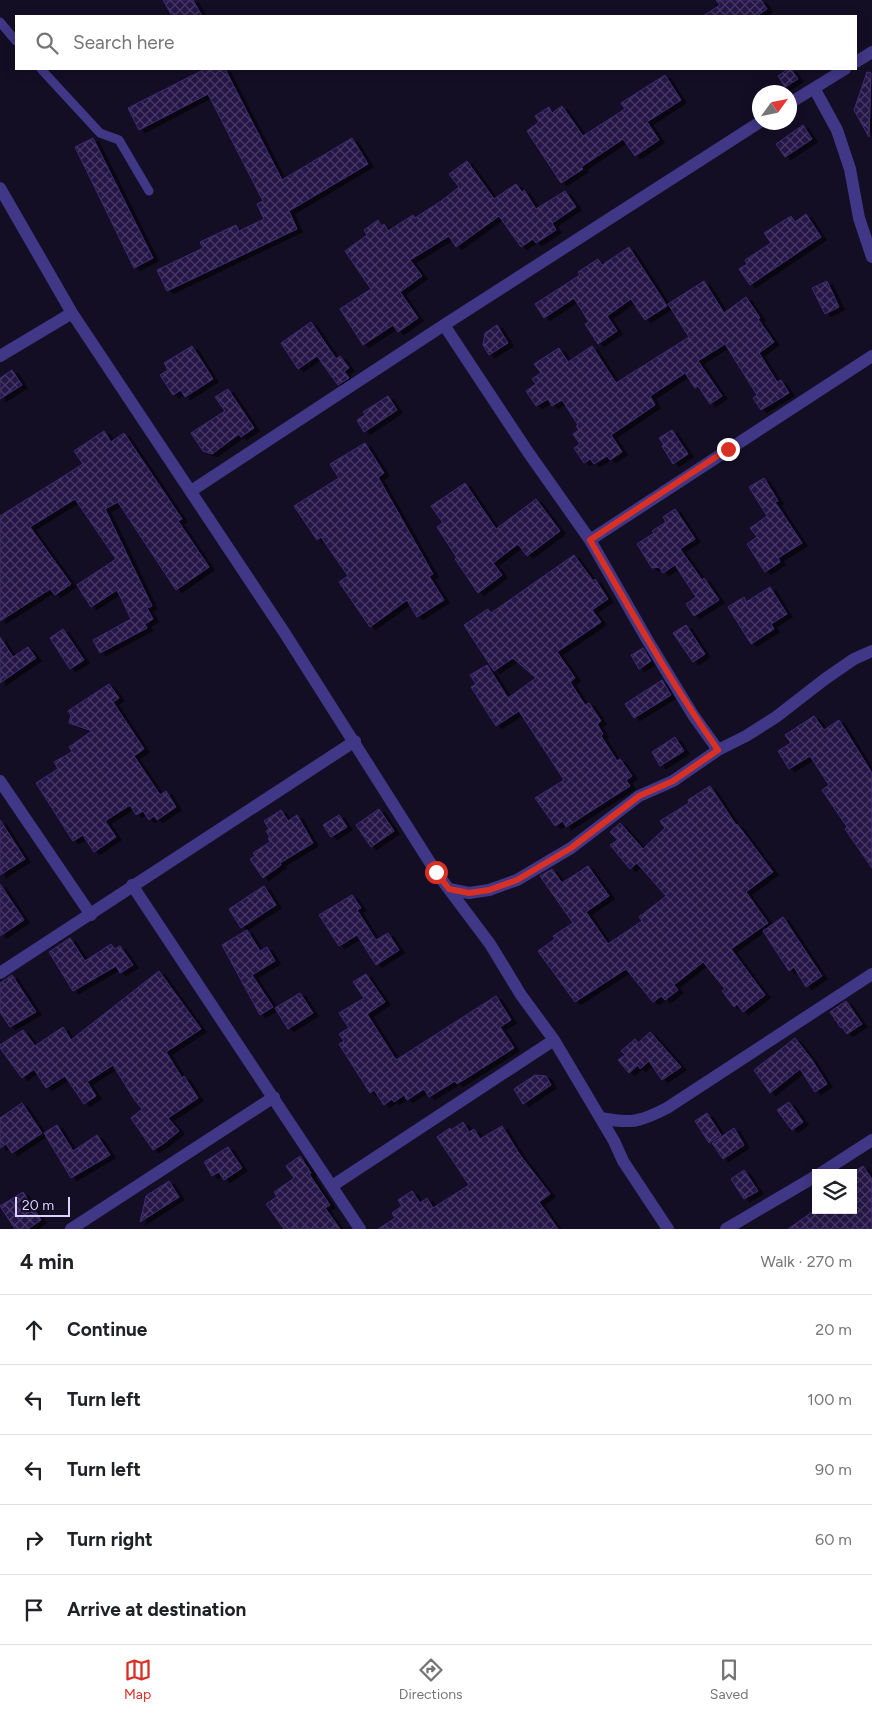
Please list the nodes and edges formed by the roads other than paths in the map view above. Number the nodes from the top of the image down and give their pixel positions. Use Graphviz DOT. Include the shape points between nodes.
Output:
graph roads {
  1 [pos="0,22"];
  2 [pos="15,40"];
  3 [pos="872,52"];
  4 [pos="857,61"];
  5 [pos="42,70"];
  6 [pos="843,70"];
  7 [pos="814,88"];
  8 [pos="797,99"];
  9 [pos="752,127"];
  10 [pos="0,188"];
  11 [pos="149,191"];
  12 [pos="872,257"];
  13 [pos="72,313"];
  14 [pos="444,324"];
  15 [pos="0,356"];
  16 [pos="872,356"];
  17 [pos="190,491"];
  18 [pos="590,540"];
  19 [pos="872,651"];
  20 [pos="355,741"];
  21 [pos="718,750"];
  22 [pos="0,782"];
  23 [pos="132,885"];
  24 [pos="449,889"];
  25 [pos="91,915"];
  26 [pos="0,973"];
  27 [pos="872,974"];
  28 [pos="554,1040"];
  29 [pos="274,1097"];
  30 [pos="601,1118"];
  31 [pos="872,1140"];
  32 [pos="827,1169"];
  33 [pos="812,1178"];
  34 [pos="332,1186"];
  35 [pos="71,1229"];
  36 [pos="360,1229"];
  37 [pos="668,1229"];
  38 [pos="726,1229"];
  1 -- 2 [label="lane"];
  3 -- 4 [label="street"];
  5 -- 11 [label="lane" via="100,133 119,140"];
  6 -- 7 [label="street"];
  7 -- 8 [label="street"];
  7 -- 12 [label="street" via="837,130"];
  9 -- 14 [label="street"];
  10 -- 13 [label="street"];
  13 -- 15 [label="street"];
  13 -- 17 [label="street"];
  14 -- 17 [label="street"];
  14 -- 18 [label="street"];
  16 -- 18 [label="street"];
  17 -- 20 [label="street"];
  18 -- 21 [label="street" via="693,715"];
  19 -- 21 [label="street" via="833,674 776,717"];
  20 -- 23 [label="street"];
  20 -- 24 [label="street"];
  21 -- 24 [label="street" via="673,781 639,796 571,848 517,880 469,893"];
  22 -- 25 [label="street"];
  23 -- 25 [label="street"];
  23 -- 29 [label="street"];
  24 -- 28 [label="street"];
  25 -- 26 [label="street"];
  27 -- 30 [label="street" via="668,1108 631,1122"];
  28 -- 30 [label="street"];
  28 -- 34 [label="street"];
  29 -- 34 [label="street"];
  29 -- 35 [label="street"];
  30 -- 37 [label="street" via="623,1161"];
  31 -- 32 [label="street"];
  33 -- 38 [label="street"];
  34 -- 36 [label="street"];
}
